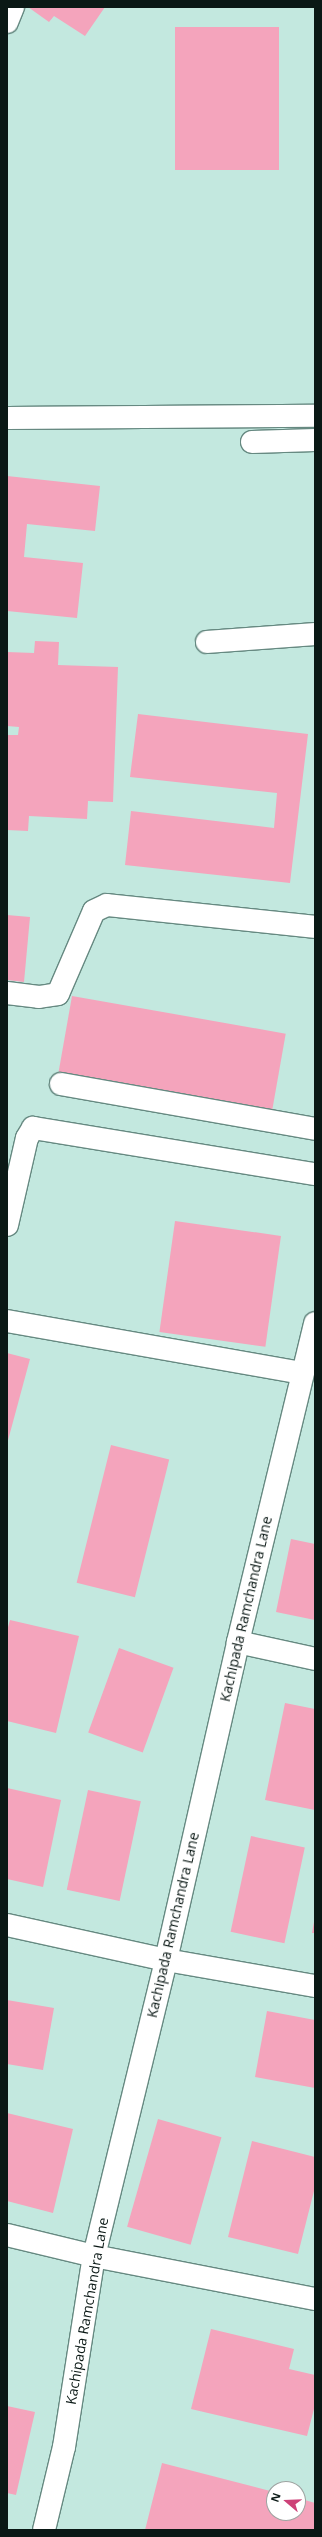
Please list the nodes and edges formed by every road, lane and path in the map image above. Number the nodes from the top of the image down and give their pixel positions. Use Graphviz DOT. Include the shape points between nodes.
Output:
graph roads {
  1 [pos="14,7"];
  2 [pos="7,22"];
  3 [pos="315,416"];
  4 [pos="7,418"];
  5 [pos="315,440"];
  6 [pos="252,442"];
  7 [pos="315,634"];
  8 [pos="207,642"];
  9 [pos="315,927"];
  10 [pos="7,994"];
  11 [pos="61,1084"];
  12 [pos="315,1129"];
  13 [pos="315,1174"];
  14 [pos="7,1225"];
  15 [pos="7,1321"];
  16 [pos="315,1323"];
  17 [pos="302,1373"];
  18 [pos="238,1642"];
  19 [pos="315,1659"];
  20 [pos="7,1925"];
  21 [pos="166,1960"];
  22 [pos="315,1986"];
  23 [pos="7,2235"];
  24 [pos="94,2256"];
  25 [pos="315,2299"];
  26 [pos="44,2530"];
  1 -- 2 [label="street"];
  3 -- 4 [label="street"];
  5 -- 6 [label="street"];
  7 -- 8 [label="street"];
  9 -- 10 [label="street" via="106,905 94,911 58,994 39,997"];
  11 -- 12 [label="street"];
  13 -- 14 [label="street" via="33,1128 27,1138"];
  15 -- 17 [label="street"];
  16 -- 17 [label="street, Kachipada Ramchandra Lane"];
  17 -- 18 [label="street, Kachipada Ramchandra Lane"];
  18 -- 19 [label="street"];
  18 -- 21 [label="street, Kachipada Ramchandra Lane"];
  20 -- 21 [label="street"];
  21 -- 22 [label="street"];
  21 -- 24 [label="street, Kachipada Ramchandra Lane"];
  23 -- 24 [label="street"];
  24 -- 25 [label="street"];
  24 -- 26 [label="street, Kachipada Ramchandra Lane" via="64,2446"];
}
